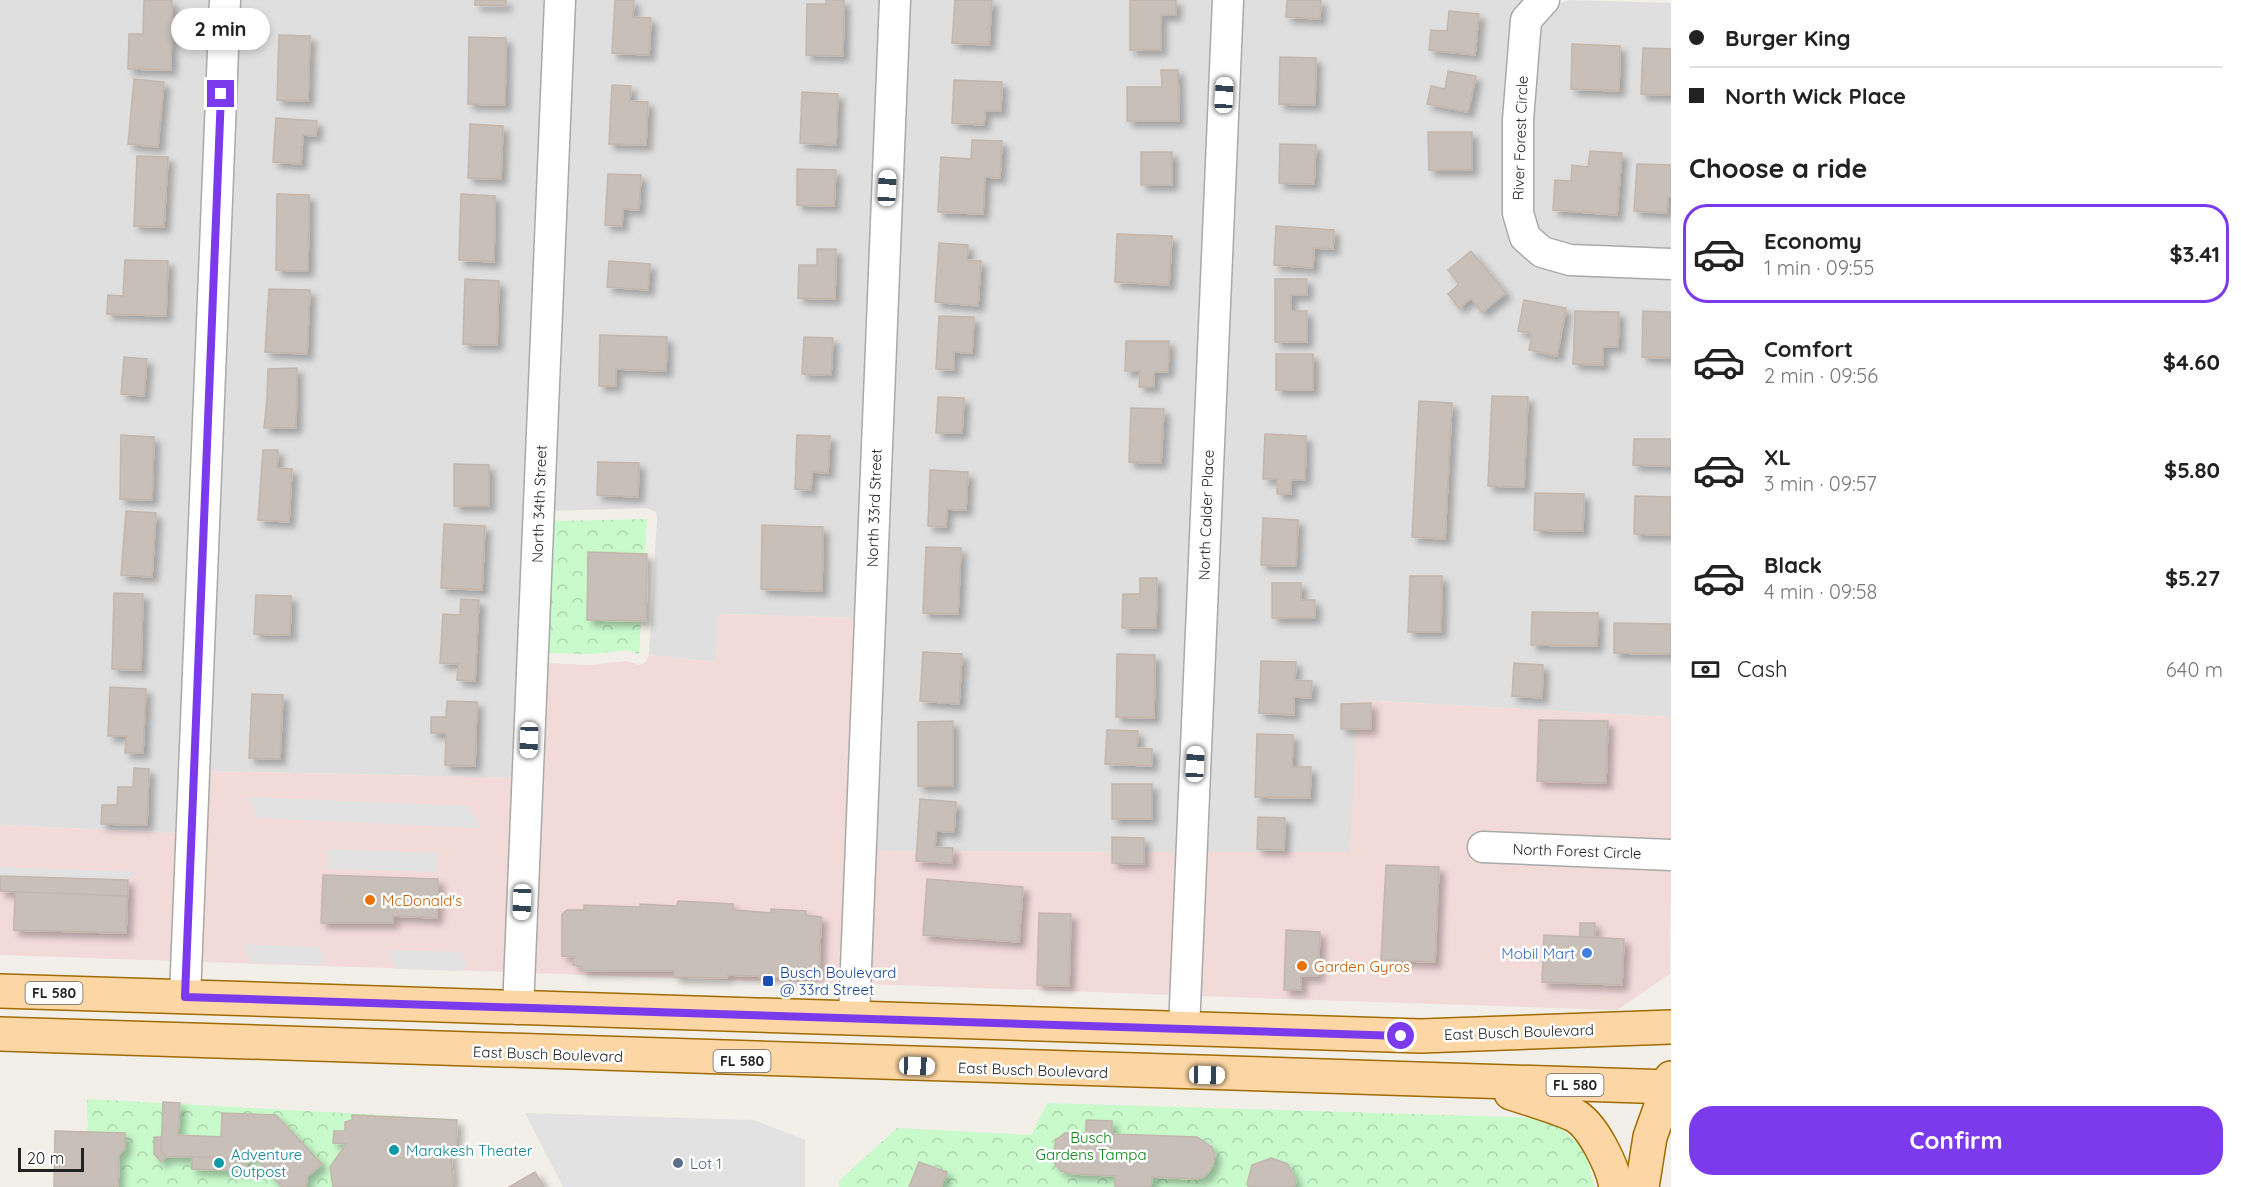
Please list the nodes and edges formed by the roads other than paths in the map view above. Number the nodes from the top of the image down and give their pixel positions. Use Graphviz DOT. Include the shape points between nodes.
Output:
graph roads {
  1 [pos="225,0"];
  2 [pos="560,0"];
  3 [pos="895,0"];
  4 [pos="1228,0"];
  5 [pos="1544,0"];
  6 [pos="1671,264"];
  7 [pos="1483,847"];
  8 [pos="1671,855"];
  9 [pos="0,991"];
  10 [pos="185,997"];
  11 [pos="518,1009"];
  12 [pos="854,1017"];
  13 [pos="1671,1027"];
  14 [pos="1184,1029"];
  15 [pos="0,1034"];
  16 [pos="286,1045"];
  17 [pos="938,1067"];
  18 [pos="1484,1083"];
  19 [pos="1670,1084"];
  20 [pos="1616,1187"];
  21 [pos="1642,1187"];
  1 -- 10 [label="street"];
  2 -- 11 [label="street, North 34th Street"];
  3 -- 12 [label="street, North 33rd Street"];
  4 -- 14 [label="street, North Calder Place"];
  5 -- 6 [label="street, River Forest Circle" via="1526,20 1518,120 1518,213 1525,237 1542,252 1570,260"];
  7 -- 8 [label="street, North Forest Circle"];
  9 -- 10 [label="main road, East Busch Boulevard / FL 580"];
  10 -- 11 [label="main road, East Busch Boulevard / FL 580"];
  11 -- 12 [label="main road, East Busch Boulevard / FL 580"];
  11 -- 16 [label="main road" via="480,1025 438,1034"];
  12 -- 14 [label="main road, East Busch Boulevard / FL 580"];
  13 -- 14 [label="main road, East Busch Boulevard / FL 580" via="1421,1036"];
  14 -- 17 [label="main road" via="1173,1048 1155,1055 1107,1061"];
  15 -- 16 [label="main road, East Busch Boulevard / FL 580"];
  16 -- 17 [label="main road, East Busch Boulevard / FL 580"];
  17 -- 18 [label="main road, East Busch Boulevard / FL 580"];
  18 -- 19 [label="main road, East Busch Boulevard / FL 580"];
  18 -- 20 [label="main road" via="1576,1116 1592,1133 1614,1171"];
  19 -- 21 [label="main road" via="1650,1137"];
}
